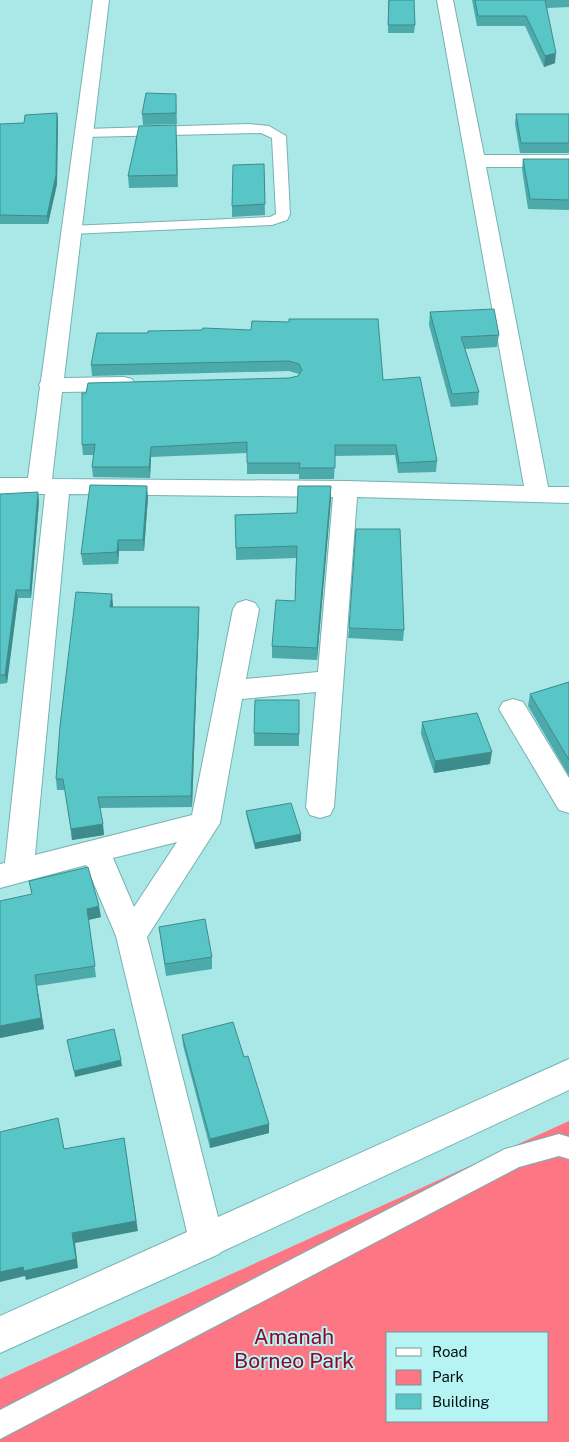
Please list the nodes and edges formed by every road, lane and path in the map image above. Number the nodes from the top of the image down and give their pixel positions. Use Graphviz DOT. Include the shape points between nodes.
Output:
graph roads {
  1 [pos="101,0"];
  2 [pos="445,0"];
  3 [pos="86,133"];
  4 [pos="476,161"];
  5 [pos="569,161"];
  6 [pos="70,230"];
  7 [pos="150,383"];
  8 [pos="50,385"];
  9 [pos="0,486"];
  10 [pos="49,487"];
  11 [pos="346,489"];
  12 [pos="538,495"];
  13 [pos="569,495"];
  14 [pos="246,610"];
  15 [pos="330,681"];
  16 [pos="230,690"];
  17 [pos="513,709"];
  18 [pos="569,802"];
  19 [pos="320,807"];
  20 [pos="205,823"];
  21 [pos="95,851"];
  22 [pos="10,873"];
  23 [pos="131,936"];
  24 [pos="569,1074"];
  25 [pos="569,1148"];
  26 [pos="207,1242"];
  27 [pos="0,1335"];
  28 [pos="0,1425"];
  1 -- 3 [label="street"];
  2 -- 4 [label="street"];
  3 -- 6 [label="street"];
  3 -- 6 [label="lane" via="270,130 279,136 283,214 272,221"];
  4 -- 5 [label="street"];
  4 -- 12 [label="street"];
  6 -- 8 [label="street"];
  7 -- 8 [label="street"];
  8 -- 10 [label="street"];
  9 -- 10 [label="street"];
  10 -- 11 [label="street"];
  10 -- 22 [label="street"];
  11 -- 12 [label="street"];
  11 -- 15 [label="street"];
  12 -- 13 [label="street"];
  14 -- 16 [label="street"];
  15 -- 16 [label="street"];
  15 -- 19 [label="street"];
  16 -- 20 [label="street"];
  17 -- 18 [label="street"];
  20 -- 21 [label="street"];
  20 -- 23 [label="street"];
  21 -- 22 [label="street"];
  21 -- 23 [label="street"];
  23 -- 26 [label="street"];
  24 -- 26 [label="street"];
  25 -- 28 [label="lane" via="559,1145 514,1157"];
  26 -- 27 [label="street"];
}
